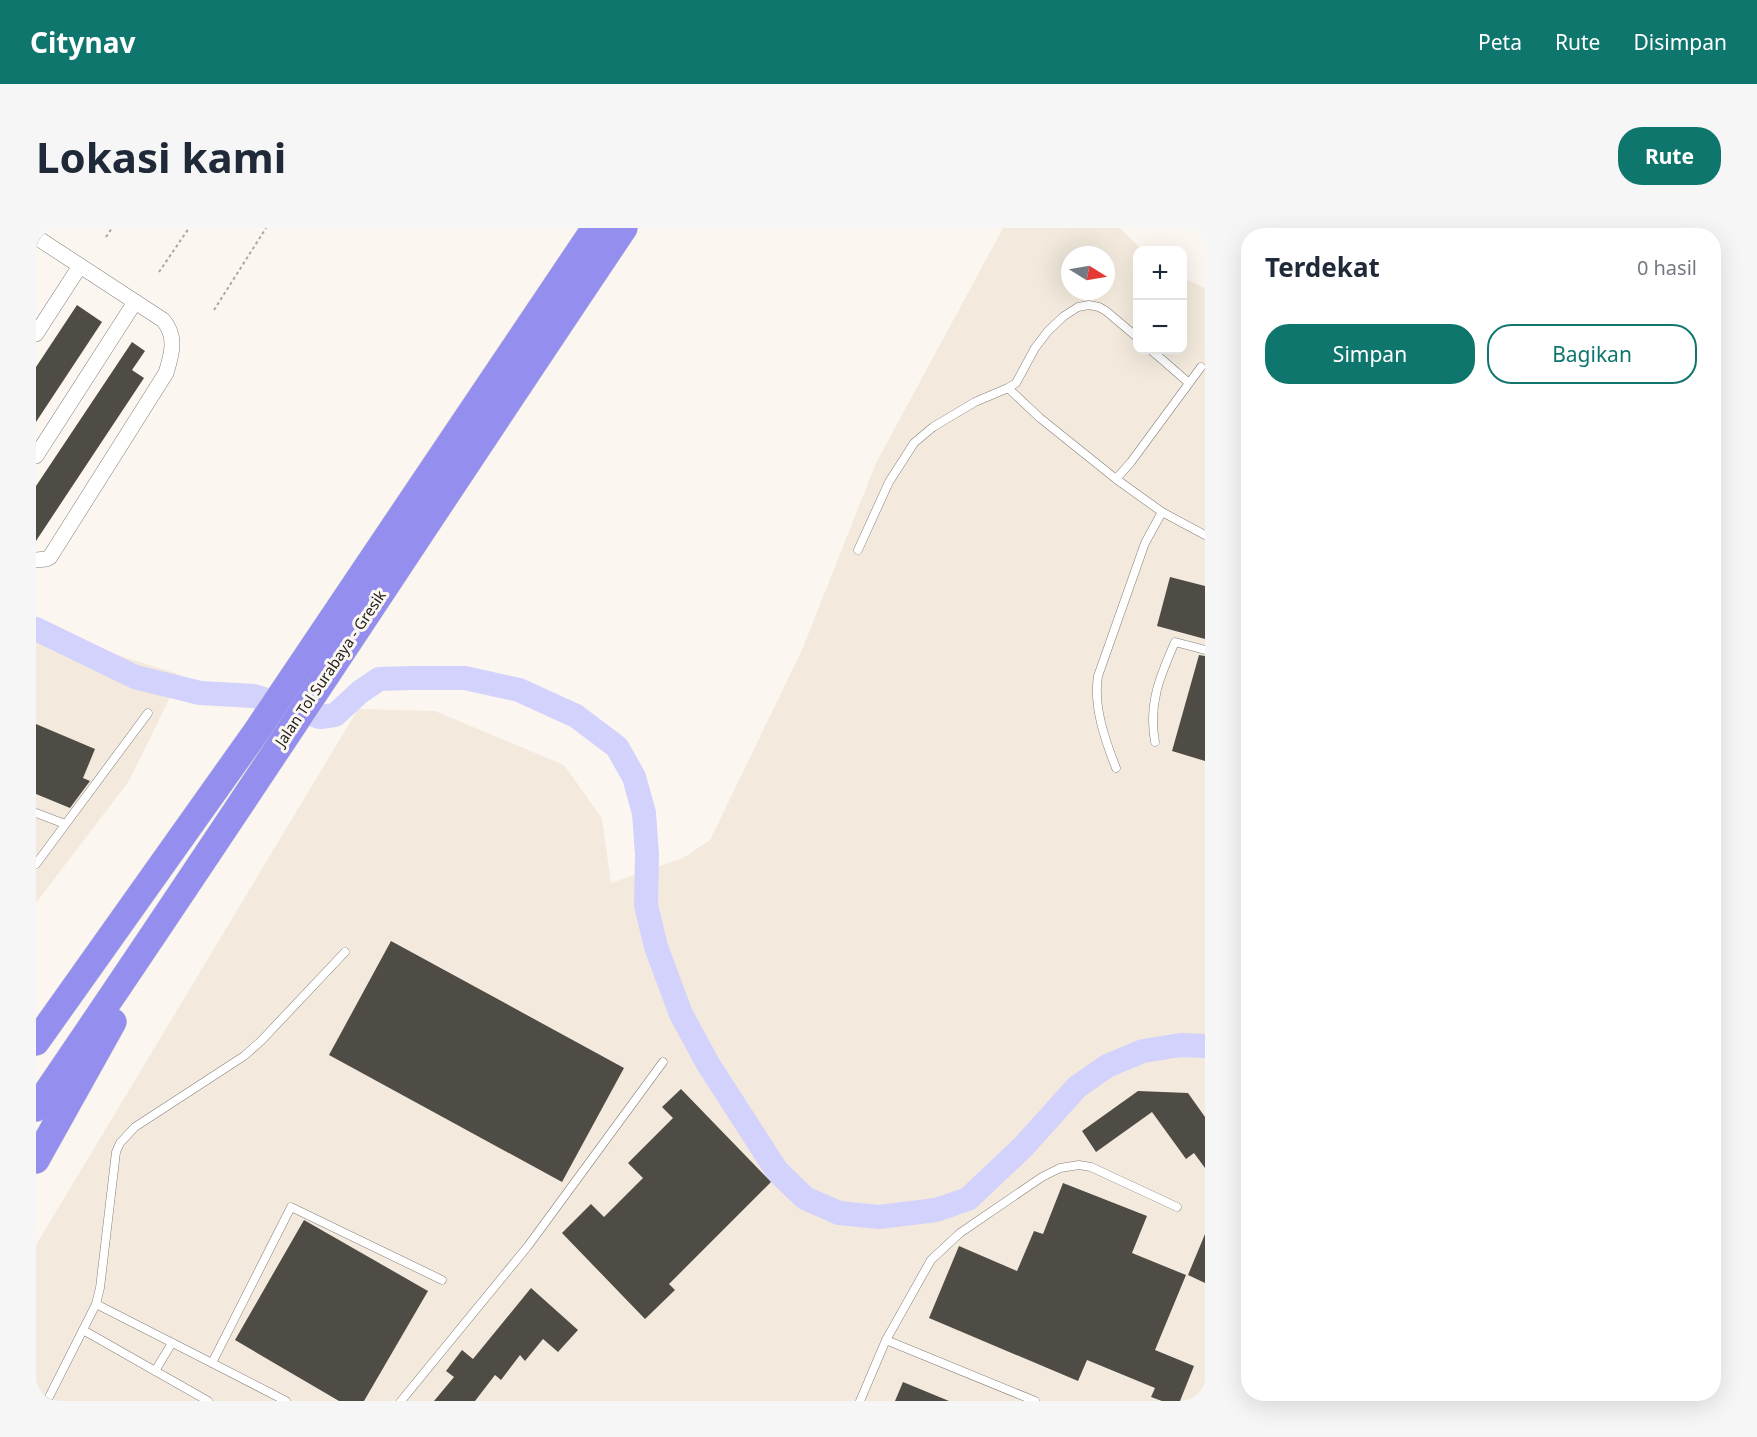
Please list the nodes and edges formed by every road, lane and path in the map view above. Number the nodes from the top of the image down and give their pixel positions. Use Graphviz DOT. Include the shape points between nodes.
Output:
graph roads {
  1 [pos="112,228"];
  2 [pos="189,228"];
  3 [pos="266,228"];
  4 [pos="595,228"];
  5 [pos="624,228"];
  6 [pos="36,237"];
  7 [pos="106,237"];
  8 [pos="80,266"];
  9 [pos="159,272"];
  10 [pos="135,302"];
  11 [pos="214,310"];
  12 [pos="36,334"];
  13 [pos="1133,334"];
  14 [pos="1155,354"];
  15 [pos="1201,367"];
  16 [pos="1189,383"];
  17 [pos="1008,388"];
  18 [pos="36,456"];
  19 [pos="1116,479"];
  20 [pos="1162,512"];
  21 [pos="1205,534"];
  22 [pos="858,550"];
  23 [pos="36,560"];
  24 [pos="1205,650"];
  25 [pos="309,676"];
  26 [pos="148,713"];
  27 [pos="266,741"];
  28 [pos="1155,742"];
  29 [pos="1116,768"];
  30 [pos="36,813"];
  31 [pos="65,824"];
  32 [pos="36,864"];
  33 [pos="190,882"];
  34 [pos="345,952"];
  35 [pos="36,1041"];
  36 [pos="663,1062"];
  37 [pos="36,1108"];
  38 [pos="36,1160"];
  39 [pos="1177,1207"];
  40 [pos="442,1280"];
  41 [pos="96,1304"];
  42 [pos="83,1330"];
  43 [pos="886,1340"];
  44 [pos="172,1343"];
  45 [pos="212,1364"];
  46 [pos="155,1371"];
  47 [pos="47,1401"];
  48 [pos="208,1401"];
  49 [pos="286,1401"];
  50 [pos="401,1401"];
  51 [pos="860,1401"];
  52 [pos="1035,1401"];
  1 -- 7 [label="path"];
  2 -- 9 [label="path"];
  3 -- 11 [label="path"];
  4 -- 25 [label="highway, Jalan Tol Surabaya - Gresik"];
  5 -- 25 [label="highway, Jalan Tol Surabaya - Gresik"];
  6 -- 8 [label="street"];
  8 -- 10 [label="street"];
  8 -- 12 [label="street"];
  10 -- 18 [label="street"];
  10 -- 23 [label="street" via="170,328 172,352 166,373 50,556"];
  13 -- 17 [label="lane" via="1106,310 1089,305 1078,307 1048,331 1019,379"];
  14 -- 16 [label="lane"];
  15 -- 16 [label="lane"];
  16 -- 19 [label="lane"];
  17 -- 19 [label="lane"];
  17 -- 22 [label="lane" via="975,402 933,427 915,443 889,482"];
  19 -- 20 [label="lane"];
  20 -- 21 [label="lane"];
  20 -- 29 [label="lane" via="1141,554 1098,676 1096,694"];
  24 -- 28 [label="lane" via="1175,642 1153,701"];
  25 -- 27 [label="highway, Jalan Tol Surabaya - Gresik"];
  26 -- 31 [label="lane"];
  27 -- 33 [label="highway, Jalan Tol Surabaya - Gresik"];
  27 -- 35 [label="highway, Jalan Tol Surabaya - Gresik"];
  30 -- 31 [label="lane"];
  31 -- 32 [label="lane"];
  33 -- 37 [label="highway, Jalan Tol Surabaya - Gresik"];
  33 -- 38 [label="highway"];
  34 -- 41 [label="lane" via="244,1056 135,1127 120,1143"];
  36 -- 50 [label="lane" via="528,1246"];
  39 -- 43 [label="lane" via="1091,1167 1060,1168 960,1233 931,1260"];
  40 -- 45 [label="lane" via="291,1207"];
  41 -- 42 [label="lane"];
  41 -- 44 [label="lane"];
  42 -- 46 [label="lane"];
  42 -- 47 [label="lane"];
  43 -- 51 [label="lane"];
  43 -- 52 [label="lane"];
  44 -- 45 [label="lane"];
  44 -- 46 [label="lane"];
  45 -- 49 [label="lane"];
  46 -- 48 [label="lane"];
}
